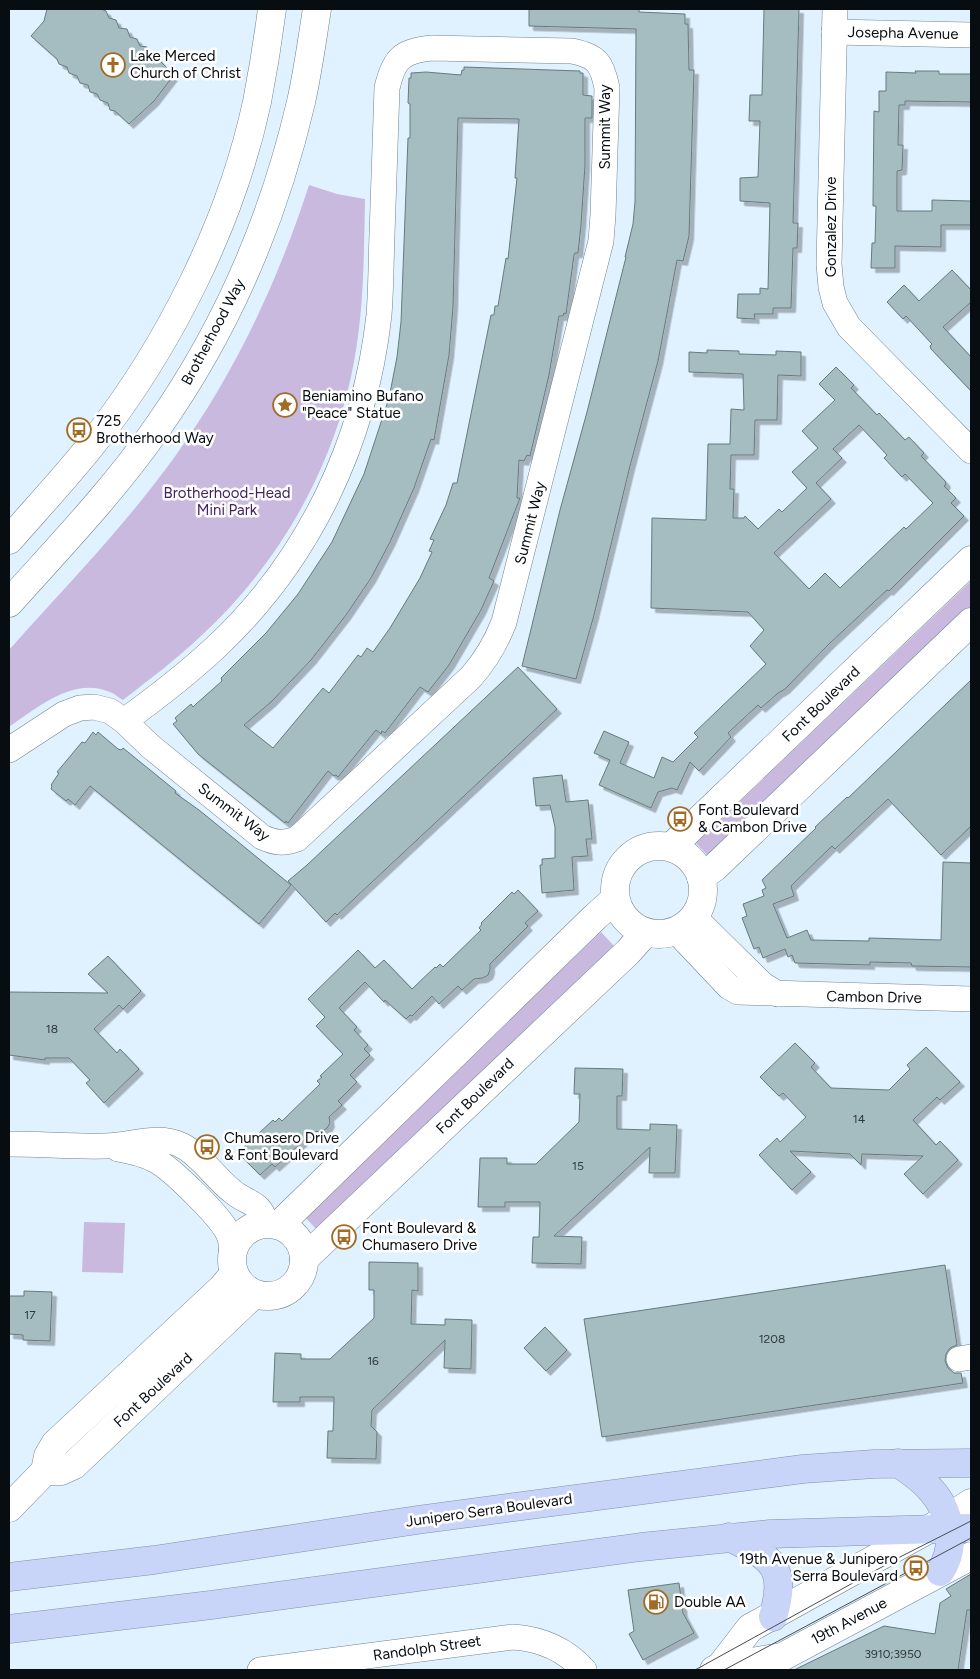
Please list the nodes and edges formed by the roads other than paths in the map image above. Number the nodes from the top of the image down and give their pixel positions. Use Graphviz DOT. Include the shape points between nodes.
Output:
graph roads {
  1 [pos="272,9"];
  2 [pos="316,9"];
  3 [pos="834,20"];
  4 [pos="971,35"];
  5 [pos="971,451"];
  6 [pos="9,540"];
  7 [pos="971,560"];
  8 [pos="9,603"];
  9 [pos="971,622"];
  10 [pos="124,721"];
  11 [pos="9,750"];
  12 [pos="671,847"];
  13 [pos="701,877"];
  14 [pos="615,899"];
  15 [pos="685,924"];
  16 [pos="645,932"];
  17 [pos="971,999"];
  18 [pos="9,1144"];
  19 [pos="106,1146"];
  20 [pos="272,1224"];
  21 [pos="304,1259"];
  22 [pos="233,1267"];
  23 [pos="254,1294"];
  24 [pos="898,1463"];
  25 [pos="971,1463"];
  26 [pos="45,1471"];
  27 [pos="971,1503"];
  28 [pos="9,1508"];
  29 [pos="949,1526"];
  30 [pos="729,1538"];
  31 [pos="971,1556"];
  32 [pos="940,1572"];
  33 [pos="9,1577"];
  34 [pos="773,1617"];
  35 [pos="9,1630"];
  36 [pos="717,1669"];
  37 [pos="260,1670"];
  38 [pos="584,1670"];
  1 -- 6 [label="street" via="256,103 244,149 226,204 194,280 122,402 93,442"];
  2 -- 8 [label="street, Brotherhood Way" via="301,100 280,178 256,247 218,327 179,395 138,454"];
  3 -- 4 [label="street, Josepha Avenue"];
  3 -- 5 [label="street, Gonzalez Drive" via="829,264 835,303 849,327"];
  7 -- 12 [label="street, Font Boulevard"];
  9 -- 13 [label="street"];
  10 -- 10 [label="street, Summit Way" via="186,673 245,618 298,551 337,477 353,437 373,355 379,314 387,88 391,71 400,57 414,50 432,48 563,50 587,54 599,62 607,88 601,241 504,622 497,642 485,660 296,839 285,844 262,837"];
  10 -- 11 [label="street, Summit Way" via="110,711 80,708 48,723"];
  12 -- 13 [label="street" via="690,858"];
  12 -- 14 [label="street" via="649,846 629,857 617,876"];
  13 -- 15 [label="street" via="703,898 700,908"];
  14 -- 16 [label="street" via="623,916"];
  14 -- 20 [label="street"];
  15 -- 16 [label="street" via="656,935"];
  15 -- 17 [label="street, Cambon Drive" via="729,987 738,992"];
  16 -- 21 [label="street, Font Boulevard" via="628,952"];
  18 -- 19 [label="street"];
  19 -- 20 [label="street" via="164,1140 182,1146 235,1194 256,1204"];
  19 -- 22 [label="street" via="155,1160 179,1178 228,1232"];
  20 -- 21 [label="street" via="289,1230 297,1238"];
  20 -- 22 [label="street" via="256,1226 238,1239"];
  21 -- 23 [label="street" via="298,1282 289,1290 278,1296"];
  22 -- 23 [label="street" via="240,1283"];
  22 -- 26 [label="street, Font Boulevard" via="222,1288 55,1444"];
  23 -- 26 [label="street, Font Boulevard" via="74,1465 62,1471"];
  24 -- 25 [label="highway, Junipero Serra Boulevard"];
  24 -- 29 [label="highway" via="933,1491 944,1508"];
  24 -- 33 [label="highway, Junipero Serra Boulevard" via="812,1468 730,1478 417,1520 164,1559"];
  26 -- 28 [label="street, Font Boulevard"];
  27 -- 29 [label="street, 19th Avenue"];
  29 -- 30 [label="highway"];
  29 -- 32 [label="highway" via="948,1558"];
  29 -- 34 [label="street, 19th Avenue" via="872,1559"];
  30 -- 34 [label="highway" via="760,1553 774,1569 780,1589"];
  30 -- 35 [label="highway"];
  31 -- 32 [label="street, 19th Avenue"];
  32 -- 36 [label="street, 19th Avenue" via="782,1657"];
  34 -- 36 [label="street, 19th Avenue" via="750,1628"];
  37 -- 38 [label="street, Randolph Street" via="513,1637 534,1639 554,1646"];
}
